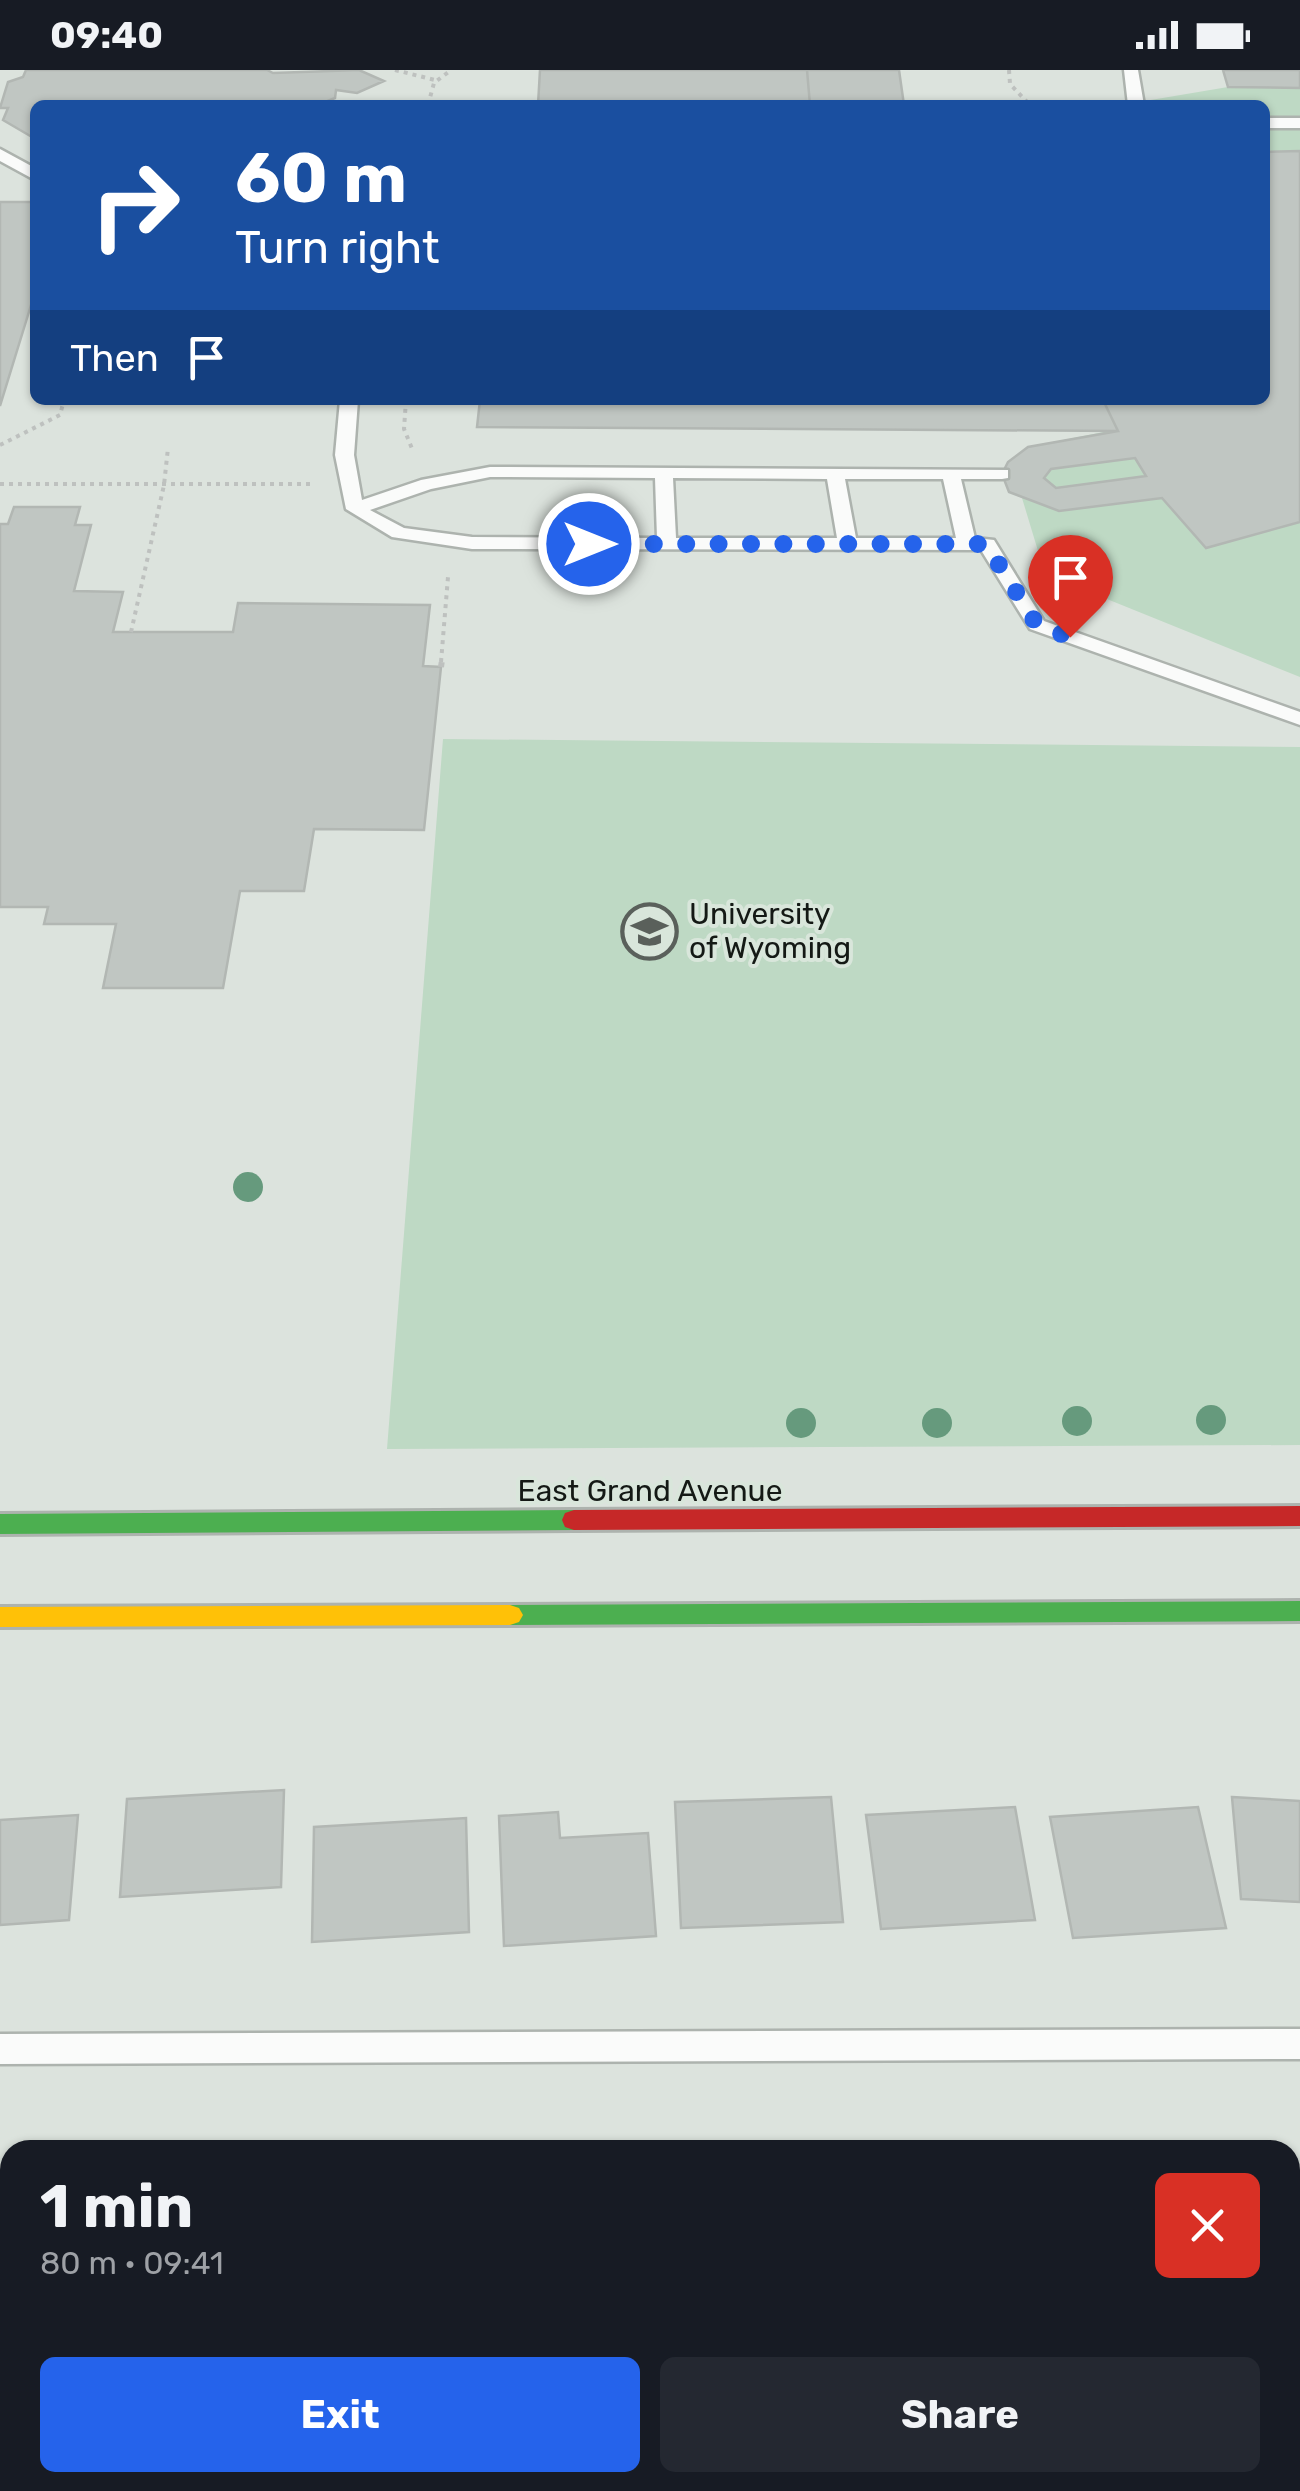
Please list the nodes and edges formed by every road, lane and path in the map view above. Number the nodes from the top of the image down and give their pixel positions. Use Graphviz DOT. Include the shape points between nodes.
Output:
graph roads {
  1 [pos="395,70"];
  2 [pos="451,70"];
  3 [pos="1009,70"];
  4 [pos="1131,70"];
  5 [pos="434,80"];
  6 [pos="428,100"];
  7 [pos="1025,100"];
  8 [pos="1135,100"];
  9 [pos="1270,123"];
  10 [pos="1300,123"];
  11 [pos="0,154"];
  12 [pos="30,172"];
  13 [pos="63,405"];
  14 [pos="348,405"];
  15 [pos="406,405"];
  16 [pos="0,445"];
  17 [pos="168,448"];
  18 [pos="664,473"];
  19 [pos="835,474"];
  20 [pos="951,474"];
  21 [pos="1002,474"];
  22 [pos="0,484"];
  23 [pos="346,484"];
  24 [pos="426,484"];
  25 [pos="164,485"];
  26 [pos="355,509"];
  27 [pos="666,544"];
  28 [pos="848,544"];
  29 [pos="967,544"];
  30 [pos="132,632"];
  31 [pos="1300,718"];
  32 [pos="1300,1516"];
  33 [pos="0,1524"];
  34 [pos="1300,1611"];
  35 [pos="0,1617"];
  36 [pos="1300,2044"];
  37 [pos="0,2049"];
  1 -- 5 [label="path"];
  2 -- 5 [label="path"];
  3 -- 7 [label="path" via="1010,84"];
  4 -- 8 [label="lane"];
  5 -- 6 [label="path"];
  9 -- 10 [label="lane"];
  11 -- 12 [label="lane"];
  13 -- 16 [label="path" via="60,415"];
  14 -- 23 [label="lane"];
  15 -- 24 [label="path" via="404,428"];
  17 -- 25 [label="path"];
  18 -- 19 [label="lane"];
  18 -- 24 [label="lane" via="490,472"];
  18 -- 27 [label="lane"];
  19 -- 20 [label="lane"];
  19 -- 28 [label="lane"];
  20 -- 21 [label="lane"];
  20 -- 29 [label="lane"];
  22 -- 25 [label="path"];
  23 -- 25 [label="path"];
  23 -- 26 [label="lane"];
  24 -- 26 [label="lane"];
  25 -- 30 [label="path"];
  26 -- 27 [label="lane" via="399,533 472,543"];
  27 -- 28 [label="lane"];
  28 -- 29 [label="lane"];
  29 -- 31 [label="lane" via="986,544 1037,625"];
  32 -- 33 [label="main road, East Grand Avenue"];
  34 -- 35 [label="main road"];
  36 -- 37 [label="lane"];
}
